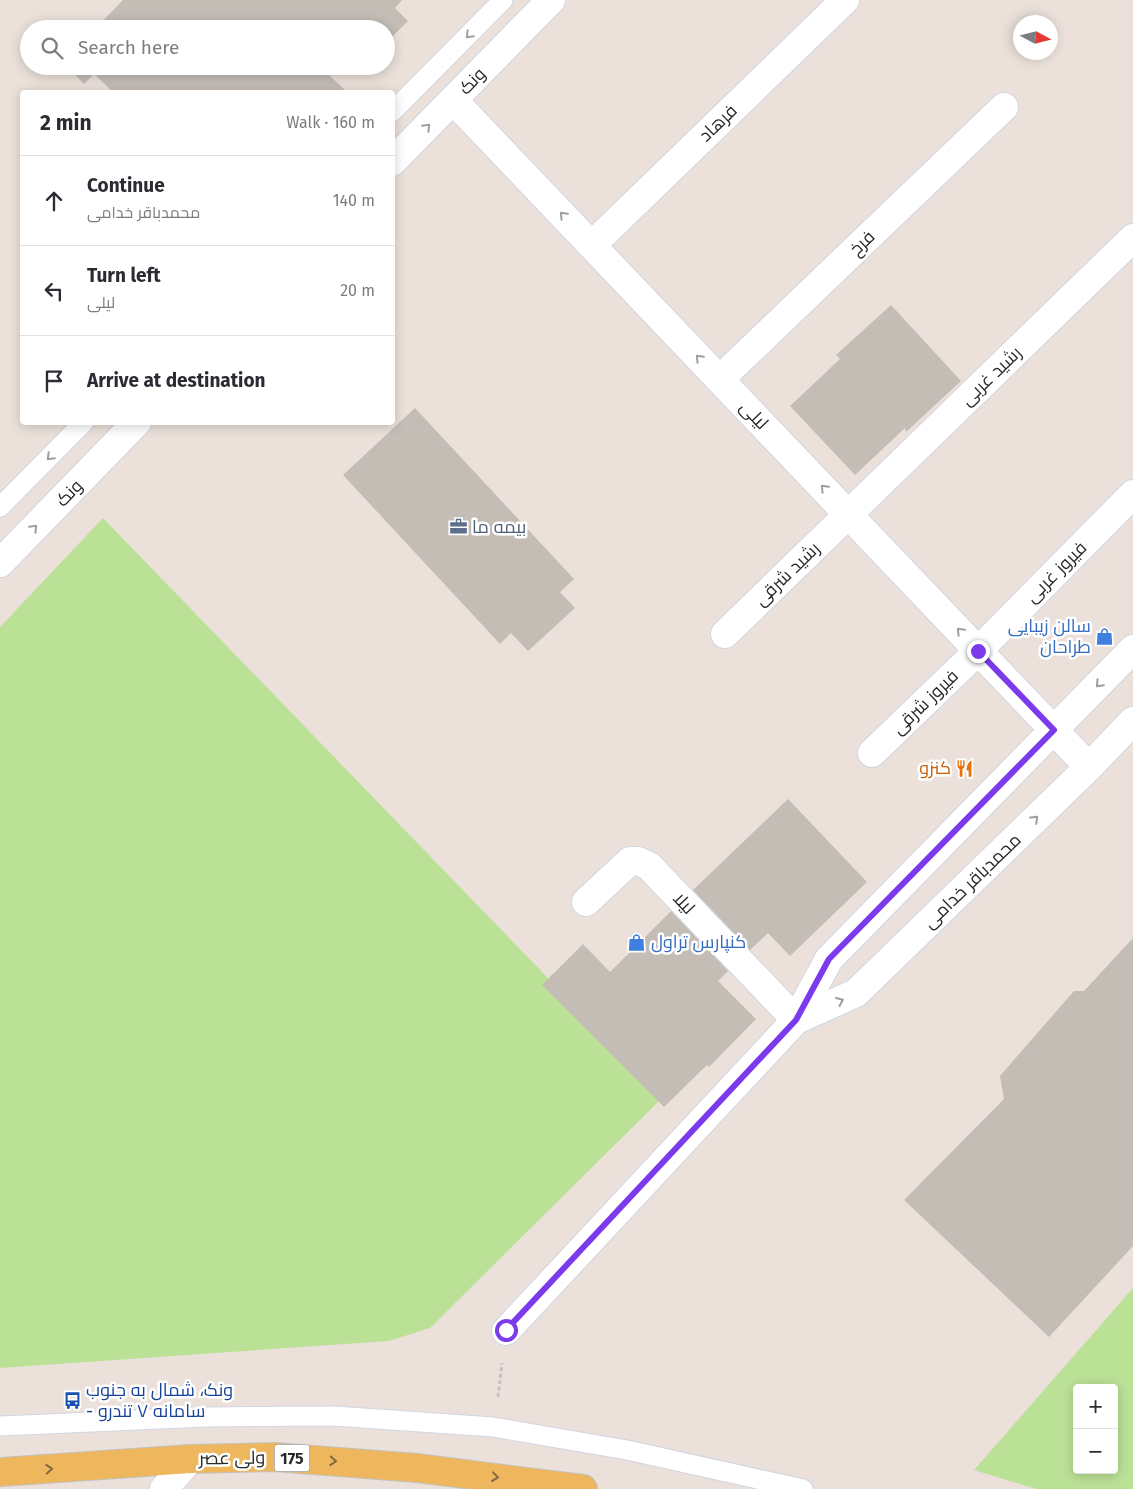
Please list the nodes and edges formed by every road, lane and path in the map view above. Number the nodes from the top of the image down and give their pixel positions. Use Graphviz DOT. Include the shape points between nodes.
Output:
graph roads {
  1 [pos="503,0"];
  2 [pos="551,0"];
  3 [pos="845,0"];
  4 [pos="453,100"];
  5 [pos="1004,107"];
  6 [pos="395,109"];
  7 [pos="395,159"];
  8 [pos="1133,238"];
  9 [pos="592,245"];
  10 [pos="720,379"];
  11 [pos="81,425"];
  12 [pos="134,425"];
  13 [pos="1133,494"];
  14 [pos="0,507"];
  15 [pos="848,514"];
  16 [pos="0,563"];
  17 [pos="726,634"];
  18 [pos="1133,650"];
  19 [pos="978,651"];
  20 [pos="1133,721"];
  21 [pos="1054,730"];
  22 [pos="872,753"];
  23 [pos="1089,767"];
  24 [pos="586,902"];
  25 [pos="796,1020"];
  26 [pos="506,1330"];
  27 [pos="0,1426"];
  28 [pos="190,1459"];
  29 [pos="0,1472"];
  30 [pos="573,1488"];
  31 [pos="164,1489"];
  32 [pos="803,1489"];
  1 -- 6 [label="lane, one-way"];
  2 -- 4 [label="street, ونک"];
  3 -- 9 [label="street, فرهاد"];
  7 -- 4 [label="street, ونک, one-way"];
  9 -- 4 [label="street, لیلی, one-way"];
  5 -- 10 [label="street, فرخ"];
  8 -- 15 [label="street, رشید غربی"];
  10 -- 9 [label="street, لیلی, one-way"];
  15 -- 10 [label="street, لیلی, one-way"];
  11 -- 14 [label="lane, one-way"];
  16 -- 12 [label="street, ونک, one-way"];
  13 -- 19 [label="street, فیروز غربی"];
  15 -- 17 [label="street, رشید شرقی"];
  19 -- 15 [label="street, لیلی, one-way"];
  18 -- 21 [label="street, محمدباقر خدامی, one-way"];
  19 -- 21 [label="street, لیلی"];
  19 -- 22 [label="street, فیروز شرقی"];
  20 -- 23 [label="street, محمدباقر خدامی"];
  21 -- 23 [label="street, لیلی"];
  21 -- 25 [label="street, محمدباقر خدامی" via="829,959"];
  25 -- 23 [label="street, محمدباقر خدامی, one-way" via="856,993"];
  24 -- 25 [label="street, لیلا" via="630,861 649,866"];
  25 -- 26 [label="street, محمدباقر خدامی"];
  27 -- 32 [label="lane" via="334,1416 493,1427 627,1450"];
  29 -- 28 [label="main road, ولی عصر / 175, one-way"];
  28 -- 30 [label="main road, ولی عصر / 175, one-way" via="275,1457 343,1462"];
  28 -- 31 [label="street"];
}
